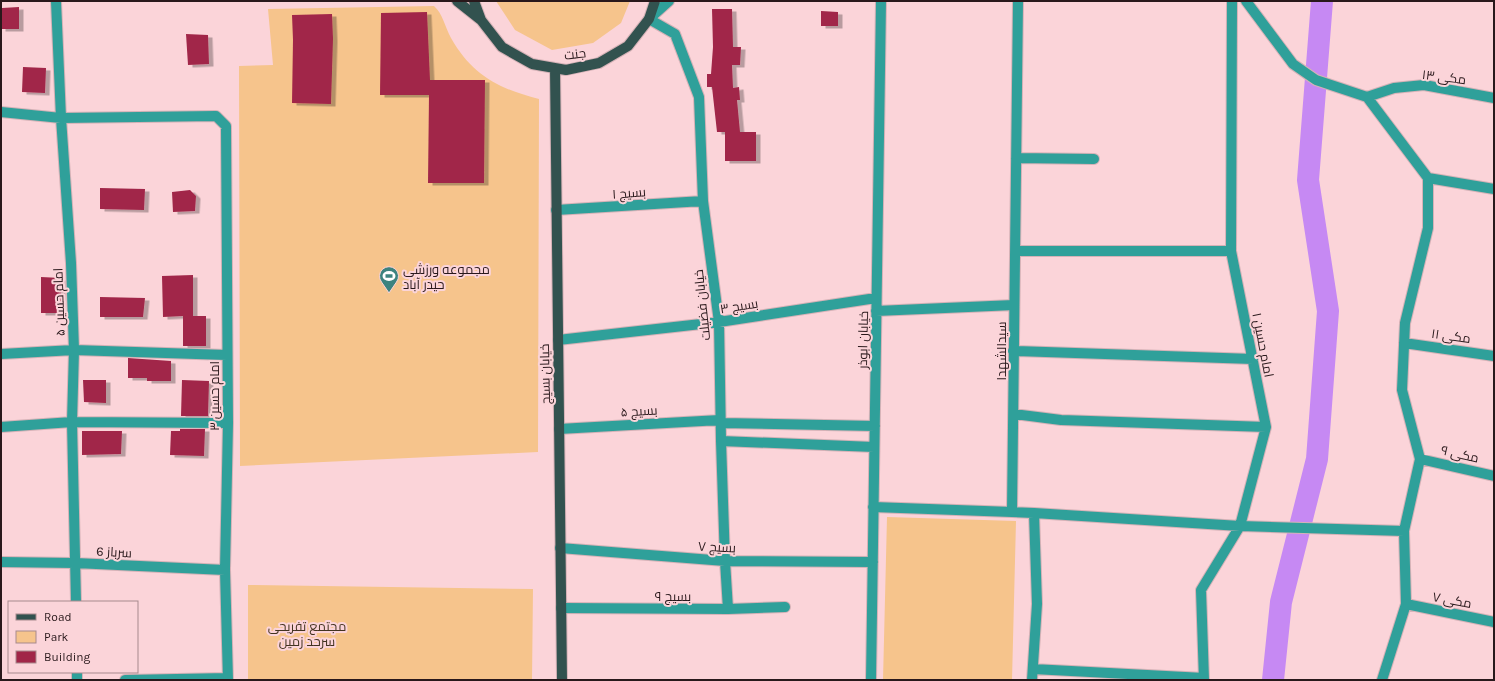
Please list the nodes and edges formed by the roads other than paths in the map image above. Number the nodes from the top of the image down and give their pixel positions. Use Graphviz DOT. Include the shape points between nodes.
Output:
graph roads {
  1 [pos="56,1"];
  2 [pos="457,1"];
  3 [pos="474,1"];
  4 [pos="656,1"];
  5 [pos="669,1"];
  6 [pos="881,1"];
  7 [pos="1018,1"];
  8 [pos="1232,1"];
  9 [pos="1246,1"];
  10 [pos="650,19"];
  11 [pos="481,20"];
  12 [pos="555,68"];
  13 [pos="1367,96"];
  14 [pos="1494,98"];
  15 [pos="1,112"];
  16 [pos="61,118"];
  17 [pos="1016,158"];
  18 [pos="1094,159"];
  19 [pos="1428,178"];
  20 [pos="1494,189"];
  21 [pos="703,201"];
  22 [pos="556,210"];
  23 [pos="1015,251"];
  24 [pos="1231,251"];
  25 [pos="876,298"];
  26 [pos="1014,305"];
  27 [pos="876,311"];
  28 [pos="719,322"];
  29 [pos="558,340"];
  30 [pos="1404,343"];
  31 [pos="74,350"];
  32 [pos="1013,351"];
  33 [pos="1,354"];
  34 [pos="227,355"];
  35 [pos="1494,356"];
  36 [pos="1253,359"];
  37 [pos="1014,414"];
  38 [pos="72,422"];
  39 [pos="720,422"];
  40 [pos="228,423"];
  41 [pos="875,426"];
  42 [pos="1,427"];
  43 [pos="1266,427"];
  44 [pos="559,429"];
  45 [pos="721,441"];
  46 [pos="874,447"];
  47 [pos="1420,459"];
  48 [pos="1494,476"];
  49 [pos="874,507"];
  50 [pos="1012,512"];
  51 [pos="1034,513"];
  52 [pos="1240,526"];
  53 [pos="1404,531"];
  54 [pos="560,548"];
  55 [pos="725,561"];
  56 [pos="1,562"];
  57 [pos="873,562"];
  58 [pos="75,563"];
  59 [pos="225,570"];
  60 [pos="76,601"];
  61 [pos="1406,604"];
  62 [pos="785,607"];
  63 [pos="561,608"];
  64 [pos="728,609"];
  65 [pos="1494,622"];
  66 [pos="1033,669"];
  67 [pos="228,679"];
  68 [pos="1204,679"];
  69 [pos="125,680"];
  70 [pos="562,680"];
  71 [pos="871,680"];
  72 [pos="1032,680"];
  73 [pos="1382,680"];
  1 -- 16 [label="street, امام حسین ۵"];
  2 -- 11 [label="main road"];
  3 -- 11 [label="main road, جنت"];
  4 -- 10 [label="main road, جنت"];
  5 -- 10 [label="street"];
  6 -- 25 [label="street, خیابان ابوذر"];
  7 -- 17 [label="street, سیدالشهدا"];
  8 -- 24 [label="street, امام حسین ۱"];
  9 -- 13 [label="street" via="1293,64 1316,80"];
  10 -- 12 [label="main road, جنت" via="628,46 599,63 566,70"];
  10 -- 21 [label="street, خیابان فضیلت" via="675,34 699,96"];
  11 -- 12 [label="main road, جنت" via="502,47 532,64"];
  12 -- 22 [label="main road, خیابان بسیج"];
  13 -- 14 [label="street, مکی ۱۳" via="1394,88 1424,85"];
  13 -- 19 [label="street"];
  15 -- 16 [label="street"];
  16 -- 31 [label="street, امام حسین ۵"];
  16 -- 34 [label="street, امام حسین ۳" via="216,116 226,126"];
  17 -- 18 [label="street"];
  17 -- 23 [label="street, سیدالشهدا"];
  19 -- 20 [label="street"];
  19 -- 30 [label="street" via="1428,228 1405,323"];
  21 -- 22 [label="street, بسیج ۱"];
  21 -- 28 [label="street, خیابان فضیلت"];
  22 -- 29 [label="main road, خیابان بسیج"];
  23 -- 24 [label="street"];
  23 -- 26 [label="street, سیدالشهدا"];
  24 -- 36 [label="street, امام حسین ۱"];
  25 -- 27 [label="street, خیابان ابوذر"];
  25 -- 28 [label="street, بسیج ۳"];
  26 -- 27 [label="street"];
  26 -- 32 [label="street, سیدالشهدا"];
  27 -- 41 [label="street, خیابان ابوذر"];
  28 -- 29 [label="street, بسیج ۳"];
  28 -- 39 [label="street, خیابان فضیلت"];
  29 -- 44 [label="main road, خیابان بسیج"];
  30 -- 35 [label="street, مکی ۱۱"];
  30 -- 47 [label="street" via="1402,390"];
  31 -- 33 [label="street"];
  31 -- 34 [label="street"];
  31 -- 38 [label="street, امام حسین ۵"];
  32 -- 36 [label="street"];
  32 -- 37 [label="street, سیدالشهدا"];
  34 -- 40 [label="street, امام حسین ۳"];
  36 -- 43 [label="street, امام حسین ۱"];
  37 -- 43 [label="street" via="1061,420"];
  37 -- 50 [label="street, سیدالشهدا"];
  38 -- 40 [label="street"];
  38 -- 42 [label="street"];
  38 -- 58 [label="street, امام حسین ۵"];
  39 -- 41 [label="street, بسیج ۵"];
  39 -- 44 [label="street, بسیج ۵"];
  39 -- 45 [label="street, خیابان فضیلت"];
  40 -- 59 [label="street, امام حسین ۳"];
  41 -- 46 [label="street, خیابان ابوذر"];
  43 -- 52 [label="street, امام حسین ۱"];
  44 -- 54 [label="main road, خیابان بسیج"];
  45 -- 46 [label="street"];
  45 -- 55 [label="street, خیابان فضیلت"];
  46 -- 49 [label="street, خیابان ابوذر"];
  47 -- 48 [label="street, مکی ۹"];
  47 -- 53 [label="street"];
  49 -- 50 [label="street"];
  49 -- 57 [label="street, خیابان ابوذر"];
  50 -- 51 [label="street"];
  51 -- 52 [label="street"];
  51 -- 66 [label="street" via="1037,604"];
  52 -- 53 [label="street"];
  52 -- 68 [label="street, امام حسین ۱" via="1201,590"];
  53 -- 61 [label="street"];
  54 -- 55 [label="street, بسیج ۷"];
  54 -- 63 [label="main road, خیابان بسیج"];
  55 -- 57 [label="street, بسیج ۷"];
  55 -- 64 [label="street, خیابان فضیلت"];
  56 -- 58 [label="street, سرباز 6"];
  57 -- 71 [label="street, خیابان ابوذر"];
  58 -- 59 [label="street, سرباز 6"];
  58 -- 60 [label="street, امام حسین ۵"];
  59 -- 67 [label="street, امام حسین ۳"];
  61 -- 65 [label="street, مکی ۷"];
  61 -- 73 [label="street"];
  62 -- 64 [label="street, بسیج ۹"];
  63 -- 64 [label="street, بسیج ۹"];
  63 -- 70 [label="main road, خیابان بسیج"];
  66 -- 68 [label="street"];
  66 -- 72 [label="street"];
  67 -- 69 [label="street"];
}
